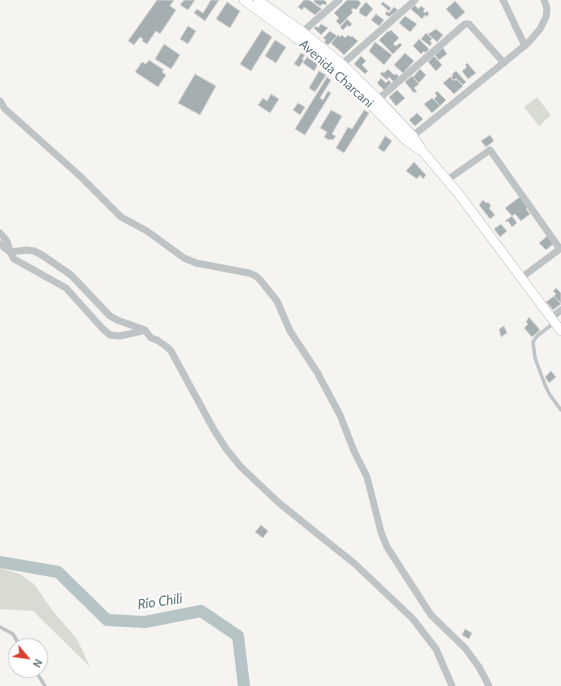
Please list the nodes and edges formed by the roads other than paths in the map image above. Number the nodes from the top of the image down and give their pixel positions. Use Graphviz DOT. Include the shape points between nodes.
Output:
graph roads {
  1 [pos="244,0"];
  2 [pos="339,0"];
  3 [pos="416,0"];
  4 [pos="503,0"];
  5 [pos="544,0"];
  6 [pos="261,3"];
  7 [pos="299,35"];
  8 [pos="524,46"];
  9 [pos="504,63"];
  10 [pos="339,67"];
  11 [pos="0,101"];
  12 [pos="375,102"];
  13 [pos="410,139"];
  14 [pos="448,180"];
  15 [pos="0,233"];
  16 [pos="0,244"];
  17 [pos="560,248"];
  18 [pos="10,252"];
  19 [pos="521,278"];
  20 [pos="561,310"];
  21 [pos="553,320"];
  22 [pos="145,330"];
  23 [pos="561,331"];
  24 [pos="561,410"];
  25 [pos="0,626"];
  26 [pos="15,638"];
  27 [pos="452,686"];
  28 [pos="489,686"];
  1 -- 6 [label="main road, Avenida Charcani"];
  2 -- 7 [label="street"];
  3 -- 10 [label="street"];
  4 -- 8 [label="street"];
  5 -- 8 [label="street" via="547,8 546,17 540,29"];
  6 -- 7 [label="main road, Avenida Charcani"];
  7 -- 10 [label="main road, Avenida Charcani"];
  8 -- 9 [label="street"];
  9 -- 12 [label="street" via="469,24 465,24"];
  9 -- 13 [label="street"];
  10 -- 12 [label="main road, Avenida Charcani"];
  11 -- 28 [label="street" via="121,217 147,231 184,258 249,273 261,281 277,302 290,331 317,372 340,416 367,477 387,547 431,615 465,648"];
  12 -- 13 [label="main road, Avenida Charcani"];
  13 -- 14 [label="main road, Avenida Charcani"];
  14 -- 17 [label="street" via="490,150"];
  14 -- 19 [label="main road, Avenida Charcani"];
  15 -- 18 [label="street" via="7,242"];
  16 -- 18 [label="street"];
  17 -- 19 [label="street"];
  18 -- 22 [label="street" via="27,250 42,255 71,276 110,316"];
  18 -- 22 [label="street" via="14,259 66,288 110,335 120,336"];
  19 -- 21 [label="main road, Avenida Charcani"];
  20 -- 21 [label="street"];
  21 -- 23 [label="main road, Avenida Charcani"];
  21 -- 24 [label="lane" via="534,342 535,358 544,385"];
  22 -- 27 [label="street" via="151,338 171,351 214,430 241,467 280,503 355,564 413,619 436,649"];
  25 -- 26 [label="lane"];
}
